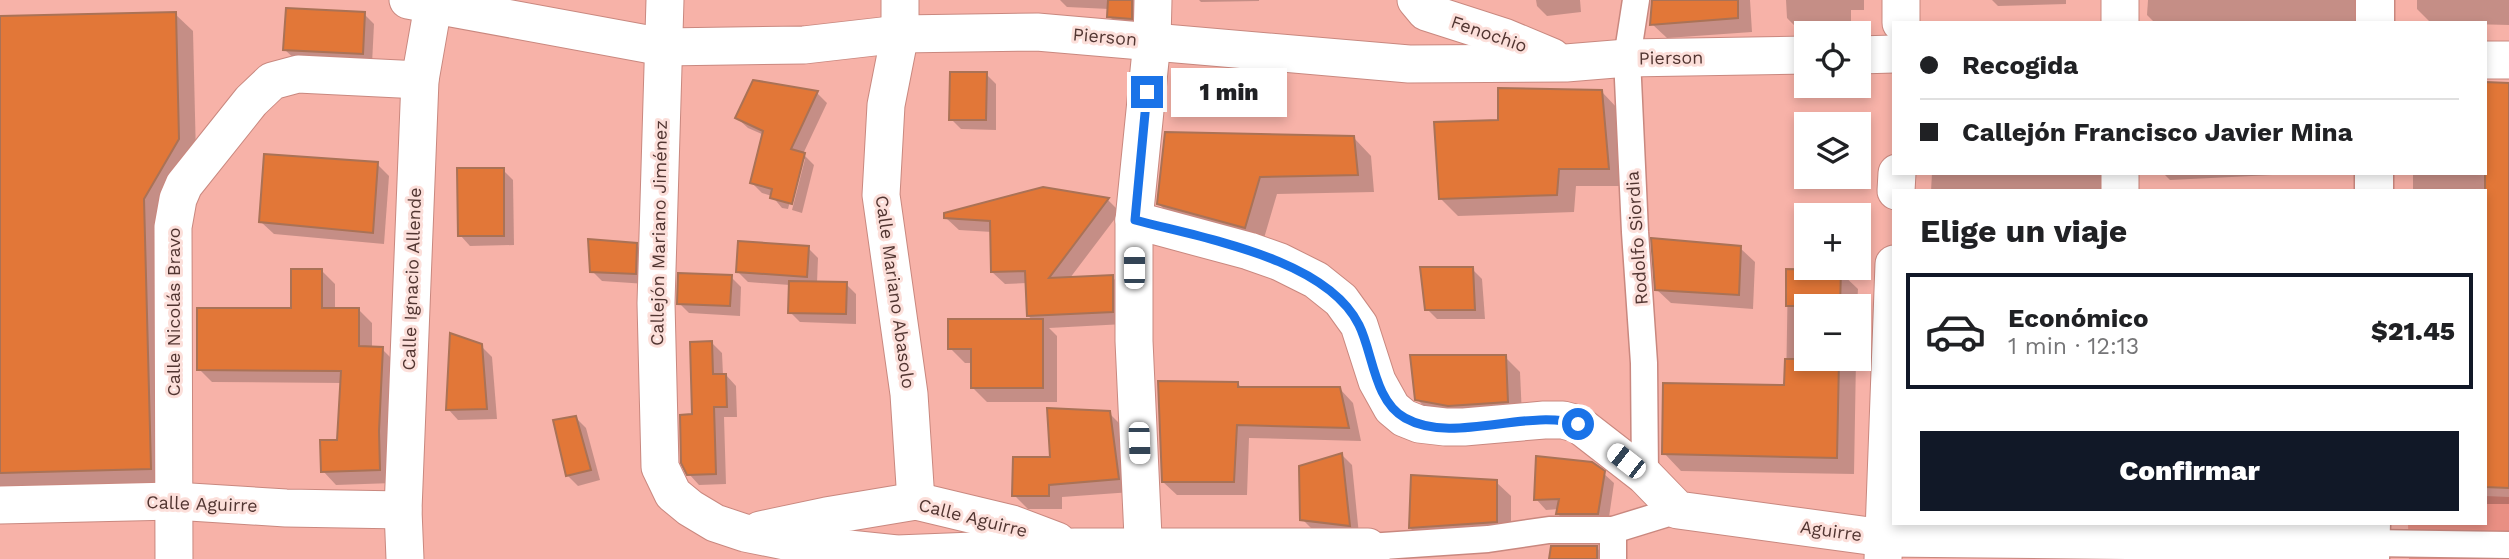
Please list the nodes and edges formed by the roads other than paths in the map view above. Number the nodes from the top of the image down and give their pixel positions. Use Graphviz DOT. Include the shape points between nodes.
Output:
graph roads {
  1 [pos="665,0"];
  2 [pos="1153,0"];
  3 [pos="1416,0"];
  4 [pos="1636,0"];
  5 [pos="1901,0"];
  6 [pos="2120,0"];
  7 [pos="2375,0"];
  8 [pos="425,1"];
  9 [pos="900,17"];
  10 [pos="1901,21"];
  11 [pos="2120,21"];
  12 [pos="2375,21"];
  13 [pos="1152,41"];
  14 [pos="663,47"];
  15 [pos="1871,54"];
  16 [pos="1892,54"];
  17 [pos="1794,55"];
  18 [pos="1627,58"];
  19 [pos="2487,60"];
  20 [pos="2509,60"];
  21 [pos="1566,63"];
  22 [pos="420,80"];
  23 [pos="1135,220"];
  24 [pos="1892,321"];
  25 [pos="660,467"];
  26 [pos="1645,476"];
  27 [pos="174,501"];
  28 [pos="916,501"];
  29 [pos="0,505"];
  30 [pos="403,510"];
  31 [pos="1678,510"];
  32 [pos="1613,530"];
  33 [pos="745,533"];
  34 [pos="2121,541"];
  35 [pos="2370,542"];
  36 [pos="2509,545"];
  37 [pos="1075,547"];
  38 [pos="1884,548"];
  39 [pos="1370,553"];
  40 [pos="1144,554"];
  41 [pos="897,556"];
  42 [pos="174,559"];
  43 [pos="404,559"];
  44 [pos="1614,559"];
  1 -- 14 [label="street, Callejón Mariano Jiménez"];
  2 -- 13 [label="street"];
  3 -- 21 [label="street, Fenochio" via="1426,12"];
  4 -- 18 [label="street, Rodolfo Siordia"];
  5 -- 10 [label="street"];
  6 -- 11 [label="street"];
  7 -- 12 [label="street"];
  8 -- 14 [label="street, Pierson"];
  8 -- 22 [label="street, Calle Ignacio Allende"];
  9 -- 13 [label="street, Pierson"];
  9 -- 14 [label="street, Pierson" via="804,45"];
  9 -- 28 [label="street, Calle Mariano Abasolo" via="886,105 881,195 909,394"];
  13 -- 21 [label="street, Pierson" via="1409,64"];
  13 -- 23 [label="street"];
  14 -- 25 [label="street, Callejón Mariano Jiménez" via="656,303"];
  15 -- 16 [label="street"];
  17 -- 18 [label="street, Pierson"];
  18 -- 21 [label="street, Pierson"];
  18 -- 26 [label="street, Rodolfo Siordia" via="1644,363"];
  19 -- 20 [label="street"];
  22 -- 27 [label="street, Calle Nicolás Bravo" via="298,74 272,81 184,185 173,227"];
  22 -- 30 [label="street, Calle Ignacio Allende"];
  23 -- 26 [label="street" via="1250,251 1316,280 1341,300 1359,325 1377,381 1392,408 1404,418 1464,428 1563,419 1587,430"];
  23 -- 40 [label="street" via="1134,341"];
  24 -- 38 [label="street"];
  25 -- 33 [label="street, Calle Aguirre" via="673,494 690,508"];
  26 -- 31 [label="street"];
  27 -- 29 [label="street, Calle Aguirre"];
  27 -- 30 [label="street, Calle Aguirre"];
  27 -- 42 [label="street, Calle Nicolás Bravo"];
  28 -- 33 [label="street, Calle Aguirre"];
  28 -- 37 [label="street, Calle Aguirre" via="1012,524"];
  30 -- 43 [label="street, Calle Ignacio Allende"];
  31 -- 32 [label="street, Aguirre"];
  31 -- 38 [label="street, Aguirre"];
  32 -- 39 [label="street, Aguirre" via="1549,530"];
  32 -- 44 [label="street"];
  33 -- 41 [label="street, Calle Aguirre"];
  34 -- 35 [label="street, Aguirre"];
  34 -- 38 [label="street, Aguirre"];
  35 -- 36 [label="street, Aguirre"];
  37 -- 40 [label="street, Calle Aguirre"];
  37 -- 41 [label="street, Calle Aguirre"];
  39 -- 40 [label="street, Calle Aguirre"];
}
